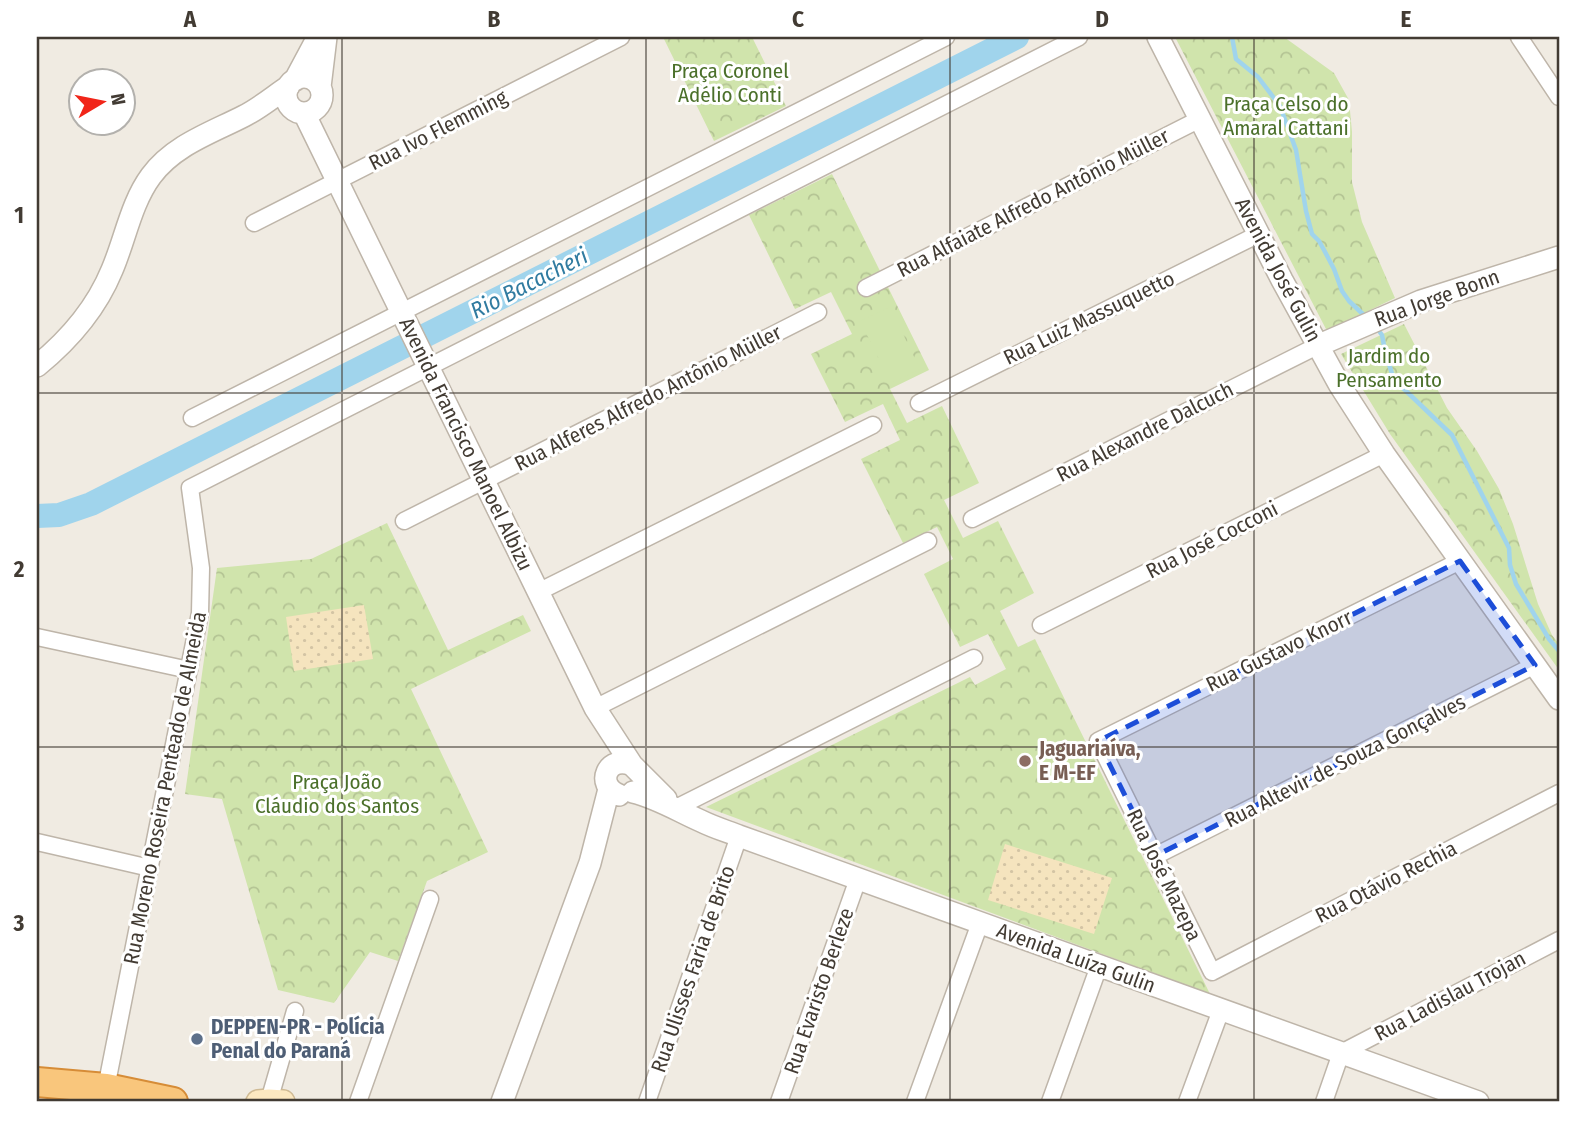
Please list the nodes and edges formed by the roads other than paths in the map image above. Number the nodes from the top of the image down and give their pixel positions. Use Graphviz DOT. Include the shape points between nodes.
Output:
graph roads {
  1 [pos="318,37"];
  2 [pos="326,37"];
  3 [pos="621,37"];
  4 [pos="946,37"];
  5 [pos="1079,37"];
  6 [pos="1158,37"];
  7 [pos="1519,37"];
  8 [pos="292,83"];
  9 [pos="1559,97"];
  10 [pos="310,103"];
  11 [pos="247,115"];
  12 [pos="1200,119"];
  13 [pos="337,181"];
  14 [pos="254,223"];
  15 [pos="1259,234"];
  16 [pos="1559,257"];
  17 [pos="866,288"];
  18 [pos="818,312"];
  19 [pos="404,318"];
  20 [pos="1317,346"];
  21 [pos="426,363"];
  22 [pos="37,366"];
  23 [pos="919,403"];
  24 [pos="192,418"];
  25 [pos="873,425"];
  26 [pos="1384,454"];
  27 [pos="484,481"];
  28 [pos="972,519"];
  29 [pos="404,522"];
  30 [pos="928,541"];
  31 [pos="1460,561"];
  32 [pos="538,592"];
  33 [pos="1041,625"];
  34 [pos="37,637"];
  35 [pos="974,659"];
  36 [pos="1535,665"];
  37 [pos="189,670"];
  38 [pos="1559,699"];
  39 [pos="595,708"];
  40 [pos="1098,741"];
  41 [pos="624,780"];
  42 [pos="1559,793"];
  43 [pos="676,808"];
  44 [pos="739,836"];
  45 [pos="37,842"];
  46 [pos="1155,856"];
  47 [pos="150,868"];
  48 [pos="858,879"];
  49 [pos="430,899"];
  50 [pos="980,923"];
  51 [pos="1559,940"];
  52 [pos="1099,966"];
  53 [pos="1212,972"];
  54 [pos="1221,1010"];
  55 [pos="295,1011"];
  56 [pos="1341,1053"];
  57 [pos="37,1074"];
  58 [pos="37,1082"];
  59 [pos="106,1088"];
  60 [pos="1465,1100"];
  61 [pos="173,1102"];
  62 [pos="270,1102"];
  63 [pos="358,1102"];
  64 [pos="502,1102"];
  65 [pos="647,1102"];
  66 [pos="779,1102"];
  67 [pos="915,1102"];
  68 [pos="1050,1102"];
  69 [pos="1187,1102"];
  70 [pos="1324,1102"];
  1 -- 8 [label="street"];
  2 -- 10 [label="street"];
  3 -- 13 [label="street, Rua Ivo Flemming"];
  4 -- 19 [label="street"];
  5 -- 21 [label="street"];
  6 -- 12 [label="street, Avenida José Gulin"];
  7 -- 9 [label="street"];
  8 -- 10 [label="street, Avenida Francisco Manoel Albizu" via="288,102"];
  8 -- 10 [label="street" via="312,79"];
  8 -- 11 [label="street"];
  10 -- 11 [label="street"];
  10 -- 13 [label="street, Avenida Francisco Manoel Albizu"];
  11 -- 22 [label="street" via="189,143 158,168 144,188 93,306 81,324"];
  12 -- 15 [label="street, Avenida José Gulin"];
  12 -- 17 [label="street, Rua Alfaiate Alfredo Antônio Müller"];
  13 -- 14 [label="street, Rua Ivo Flemming"];
  13 -- 19 [label="street, Avenida Francisco Manoel Albizu"];
  15 -- 20 [label="street, Avenida José Gulin"];
  15 -- 23 [label="street, Rua Luiz Massuquetto"];
  16 -- 20 [label="street, Rua Jorge Bonn" via="1421,301"];
  18 -- 27 [label="street, Rua Alferes Alfredo Antônio Müller"];
  19 -- 21 [label="street, Avenida Francisco Manoel Albizu"];
  19 -- 24 [label="street"];
  20 -- 26 [label="street, Avenida José Gulin"];
  20 -- 28 [label="street, Rua Alexandre Dalcuch"];
  21 -- 27 [label="street, Avenida Francisco Manoel Albizu"];
  21 -- 37 [label="street, Rua Moreno Roseira Penteado de Almeida" via="190,488 202,592"];
  25 -- 32 [label="street"];
  26 -- 31 [label="street, Avenida José Gulin"];
  26 -- 33 [label="street, Rua José Cocconi"];
  27 -- 29 [label="street, Rua Alferes Alfredo Antônio Müller"];
  27 -- 32 [label="street, Avenida Francisco Manoel Albizu"];
  30 -- 39 [label="street"];
  31 -- 36 [label="street, Avenida José Gulin"];
  31 -- 40 [label="street, Rua Gustavo Knorr"];
  32 -- 39 [label="street, Avenida Francisco Manoel Albizu"];
  34 -- 37 [label="street"];
  35 -- 43 [label="street"];
  36 -- 38 [label="street, Avenida José Gulin"];
  36 -- 46 [label="street, Rua Altevir de Souza Gonçalves"];
  37 -- 47 [label="street, Rua Moreno Roseira Penteado de Almeida"];
  39 -- 41 [label="street, Avenida Francisco Manoel Albizu"];
  40 -- 46 [label="street, Rua José Mazepa"];
  41 -- 43 [label="street, Avenida Luíza Gulin"];
  41 -- 64 [label="street, Avenida Francisco Manoel Albizu"];
  42 -- 53 [label="street, Rua Otávio Rechia"];
  43 -- 44 [label="street, Avenida Luíza Gulin"];
  44 -- 48 [label="street, Avenida Luíza Gulin"];
  44 -- 65 [label="street, Rua Ulisses Faria de Brito"];
  45 -- 47 [label="street"];
  46 -- 53 [label="street, Rua José Mazepa"];
  47 -- 59 [label="street, Rua Moreno Roseira Penteado de Almeida"];
  48 -- 50 [label="street, Avenida Luíza Gulin"];
  48 -- 66 [label="street, Rua Evaristo Berleze"];
  49 -- 63 [label="street"];
  50 -- 52 [label="street, Avenida Luíza Gulin"];
  50 -- 67 [label="street"];
  51 -- 56 [label="street, Rua Ladislau Trojan"];
  52 -- 54 [label="street, Avenida Luíza Gulin"];
  52 -- 68 [label="street"];
  54 -- 56 [label="street, Avenida Luíza Gulin"];
  54 -- 69 [label="street"];
  55 -- 62 [label="street"];
  56 -- 60 [label="street, Avenida Luíza Gulin"];
  56 -- 70 [label="street"];
  57 -- 59 [label="main road"];
  58 -- 59 [label="highway"];
  59 -- 61 [label="highway"];
}
